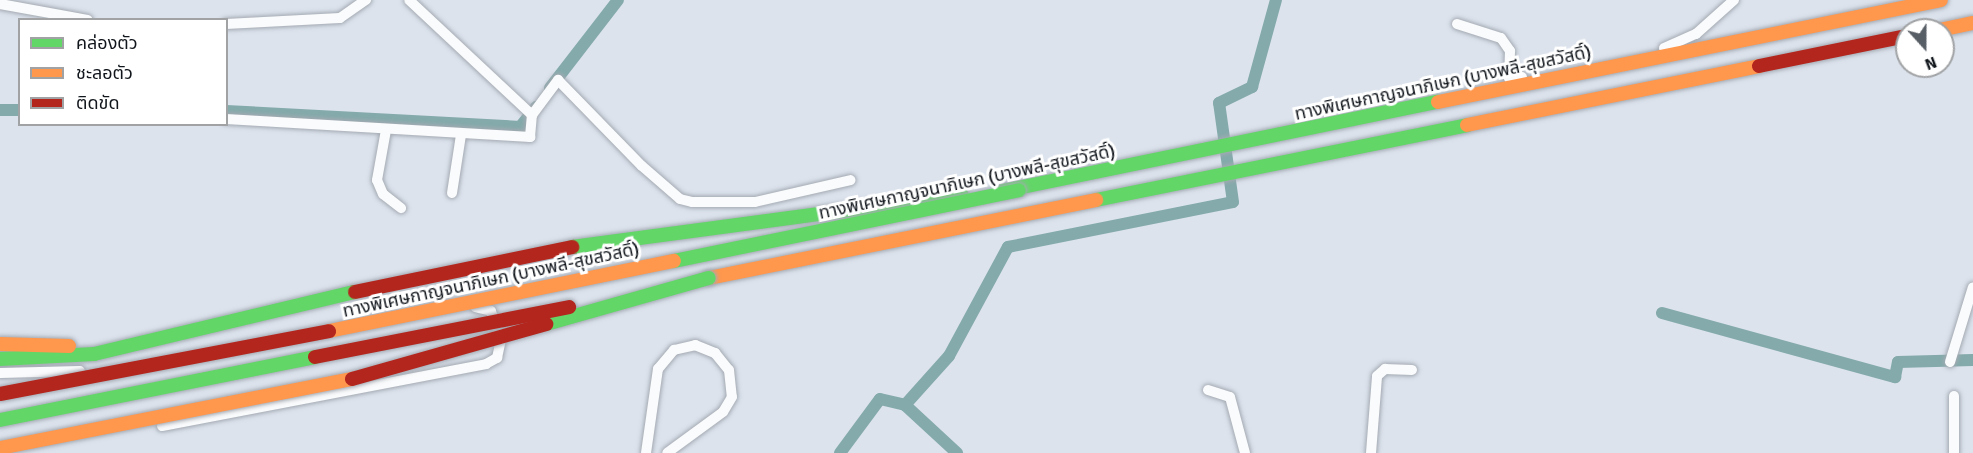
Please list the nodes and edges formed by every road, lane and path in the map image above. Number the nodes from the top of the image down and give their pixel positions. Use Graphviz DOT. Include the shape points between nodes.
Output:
graph roads {
  1 [pos="366,0"];
  2 [pos="409,0"];
  3 [pos="1734,0"];
  4 [pos="1941,0"];
  5 [pos="5,4"];
  6 [pos="78,18"];
  7 [pos="1973,23"];
  8 [pos="228,24"];
  9 [pos="1457,24"];
  10 [pos="1955,27"];
  11 [pos="1895,38"];
  12 [pos="531,114"];
  13 [pos="228,119"];
  14 [pos="386,130"];
  15 [pos="461,135"];
  16 [pos="851,180"];
  17 [pos="1019,190"];
  18 [pos="452,193"];
  19 [pos="401,208"];
  20 [pos="709,278"];
  21 [pos="1973,288"];
  22 [pos="176,335"];
  23 [pos="0,344"];
  24 [pos="0,359"];
  25 [pos="1950,362"];
  26 [pos="1412,370"];
  27 [pos="0,373"];
  28 [pos="1208,390"];
  29 [pos="0,394"];
  30 [pos="1954,396"];
  31 [pos="0,420"];
  32 [pos="0,448"];
  33 [pos="5,453"];
  34 [pos="646,453"];
  35 [pos="667,453"];
  36 [pos="1245,453"];
  37 [pos="1371,453"];
  38 [pos="1954,453"];
  1 -- 8 [label="street" via="340,18"];
  2 -- 12 [label="street"];
  3 -- 9 [label="street" via="1696,34 1671,46 1514,79 1506,71 1507,44"];
  4 -- 17 [label="highway, ทางพิเศษกาญจนาภิเษก (บางพลี-สุขสวัสดิ์)"];
  5 -- 6 [label="street"];
  7 -- 10 [label="highway"];
  11 -- 20 [label="highway"];
  12 -- 15 [label="street" via="530,137"];
  12 -- 16 [label="street" via="558,80 642,166 680,199 692,202 755,202"];
  13 -- 14 [label="street"];
  14 -- 15 [label="street"];
  14 -- 19 [label="street" via="377,180 383,194"];
  15 -- 18 [label="street"];
  17 -- 22 [label="highway, bridge" via="818,209 596,243 460,267"];
  17 -- 29 [label="highway, ทางพิเศษกาญจนาภิเษก (บางพลี-สุขสวัสดิ์), bridge" via="168,364"];
  20 -- 31 [label="highway, bridge" via="183,387"];
  20 -- 32 [label="highway, bridge" via="356,378"];
  21 -- 25 [label="street"];
  22 -- 23 [label="highway" via="70,346"];
  22 -- 24 [label="highway" via="60,359"];
  26 -- 37 [label="street" via="1385,369 1377,376"];
  27 -- 33 [label="street" via="97,369 482,306 491,311 501,339 497,358 486,364"];
  28 -- 36 [label="street" via="1230,397"];
  30 -- 38 [label="street"];
  34 -- 35 [label="street" via="658,369 674,350 695,345 715,353 729,370 732,397 723,412"];
}
